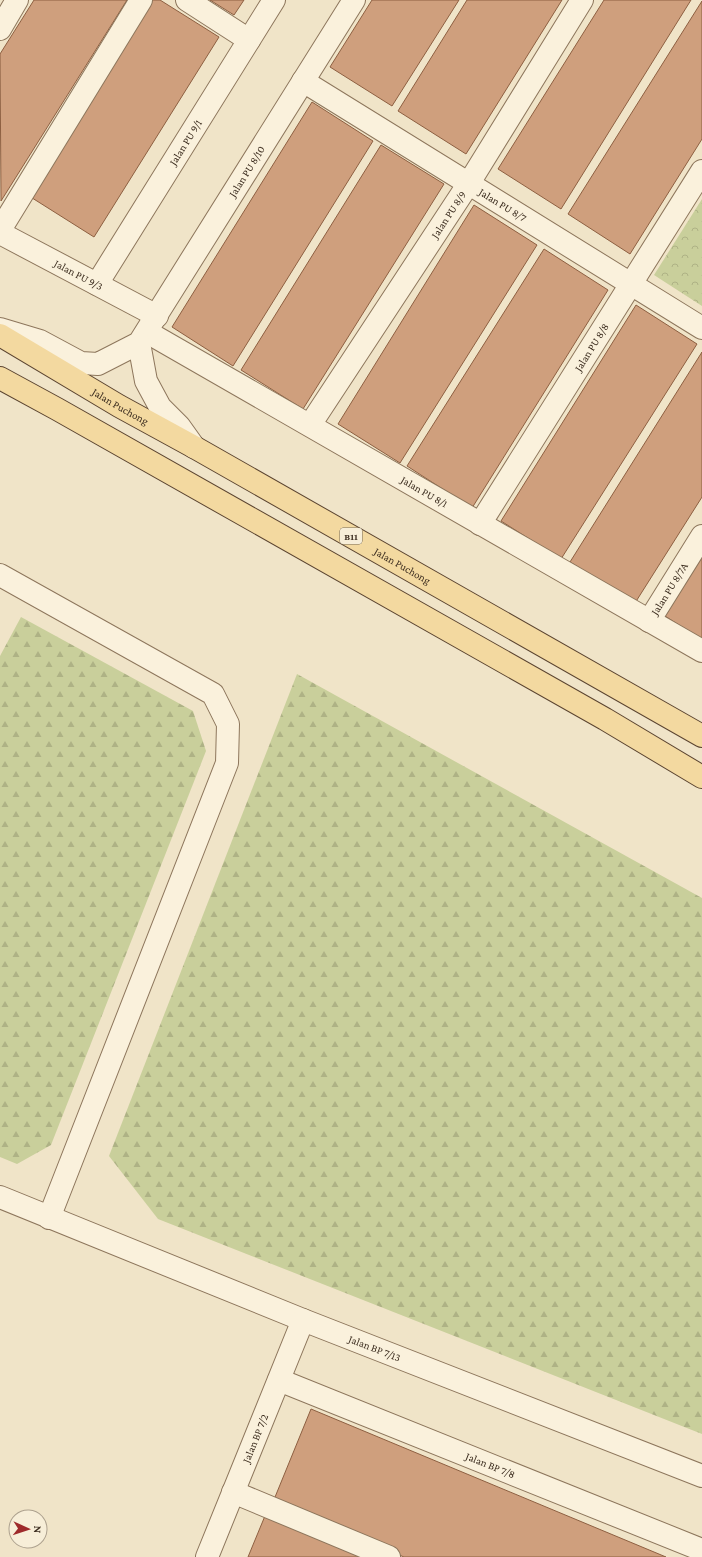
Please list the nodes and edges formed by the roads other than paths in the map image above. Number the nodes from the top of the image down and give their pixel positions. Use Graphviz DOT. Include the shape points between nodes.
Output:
graph roads {
  1 [pos="17,0"];
  2 [pos="141,0"];
  3 [pos="187,0"];
  4 [pos="274,0"];
  5 [pos="354,0"];
  6 [pos="582,0"];
  7 [pos="0,28"];
  8 [pos="249,40"];
  9 [pos="304,81"];
  10 [pos="702,171"];
  11 [pos="469,183"];
  12 [pos="0,231"];
  13 [pos="97,284"];
  14 [pos="631,284"];
  15 [pos="702,328"];
  16 [pos="0,330"];
  17 [pos="147,330"];
  18 [pos="0,335"];
  19 [pos="0,378"];
  20 [pos="310,425"];
  21 [pos="194,447"];
  22 [pos="480,524"];
  23 [pos="702,536"];
  24 [pos="0,575"];
  25 [pos="649,621"];
  26 [pos="702,651"];
  27 [pos="702,736"];
  28 [pos="702,777"];
  29 [pos="0,1198"];
  30 [pos="49,1218"];
  31 [pos="303,1320"];
  32 [pos="279,1380"];
  33 [pos="702,1476"];
  34 [pos="233,1492"];
  35 [pos="693,1551"];
  36 [pos="207,1557"];
  37 [pos="389,1557"];
  1 -- 7 [label="street"];
  2 -- 12 [label="street"];
  3 -- 8 [label="street"];
  4 -- 8 [label="street, Jalan PU 9/1"];
  5 -- 9 [label="street, Jalan PU 8/10"];
  6 -- 11 [label="street, Jalan PU 8/9"];
  8 -- 13 [label="street, Jalan PU 9/1"];
  9 -- 11 [label="street, Jalan PU 8/7"];
  9 -- 17 [label="street, Jalan PU 8/10"];
  10 -- 14 [label="street, Jalan PU 8/8"];
  11 -- 14 [label="street, Jalan PU 8/7"];
  11 -- 20 [label="street, Jalan PU 8/9"];
  12 -- 13 [label="street, Jalan PU 9/3"];
  13 -- 17 [label="street, Jalan PU 9/3"];
  14 -- 15 [label="street, Jalan PU 8/7"];
  14 -- 22 [label="street, Jalan PU 8/8"];
  16 -- 17 [label="street" via="40,341 81,363 98,364"];
  17 -- 20 [label="street, Jalan PU 8/1"];
  17 -- 21 [label="street" via="146,381 160,407 179,426"];
  18 -- 21 [label="main road, Jalan Puchong / B11"];
  19 -- 28 [label="main road"];
  20 -- 22 [label="street, Jalan PU 8/1"];
  21 -- 27 [label="main road, Jalan Puchong / B11"];
  22 -- 25 [label="street, Jalan PU 8/1"];
  23 -- 25 [label="street, Jalan PU 8/7A"];
  24 -- 30 [label="street" via="214,694 228,724 227,763"];
  25 -- 26 [label="street, Jalan PU 8/1"];
  29 -- 30 [label="street, Jalan BP 7/13"];
  30 -- 31 [label="street, Jalan BP 7/13"];
  31 -- 32 [label="street, Jalan BP 7/2"];
  31 -- 33 [label="street, Jalan BP 7/13"];
  32 -- 34 [label="street, Jalan BP 7/2"];
  32 -- 35 [label="street, Jalan BP 7/8"];
  34 -- 36 [label="street, Jalan BP 7/2"];
  34 -- 37 [label="street"];
}
